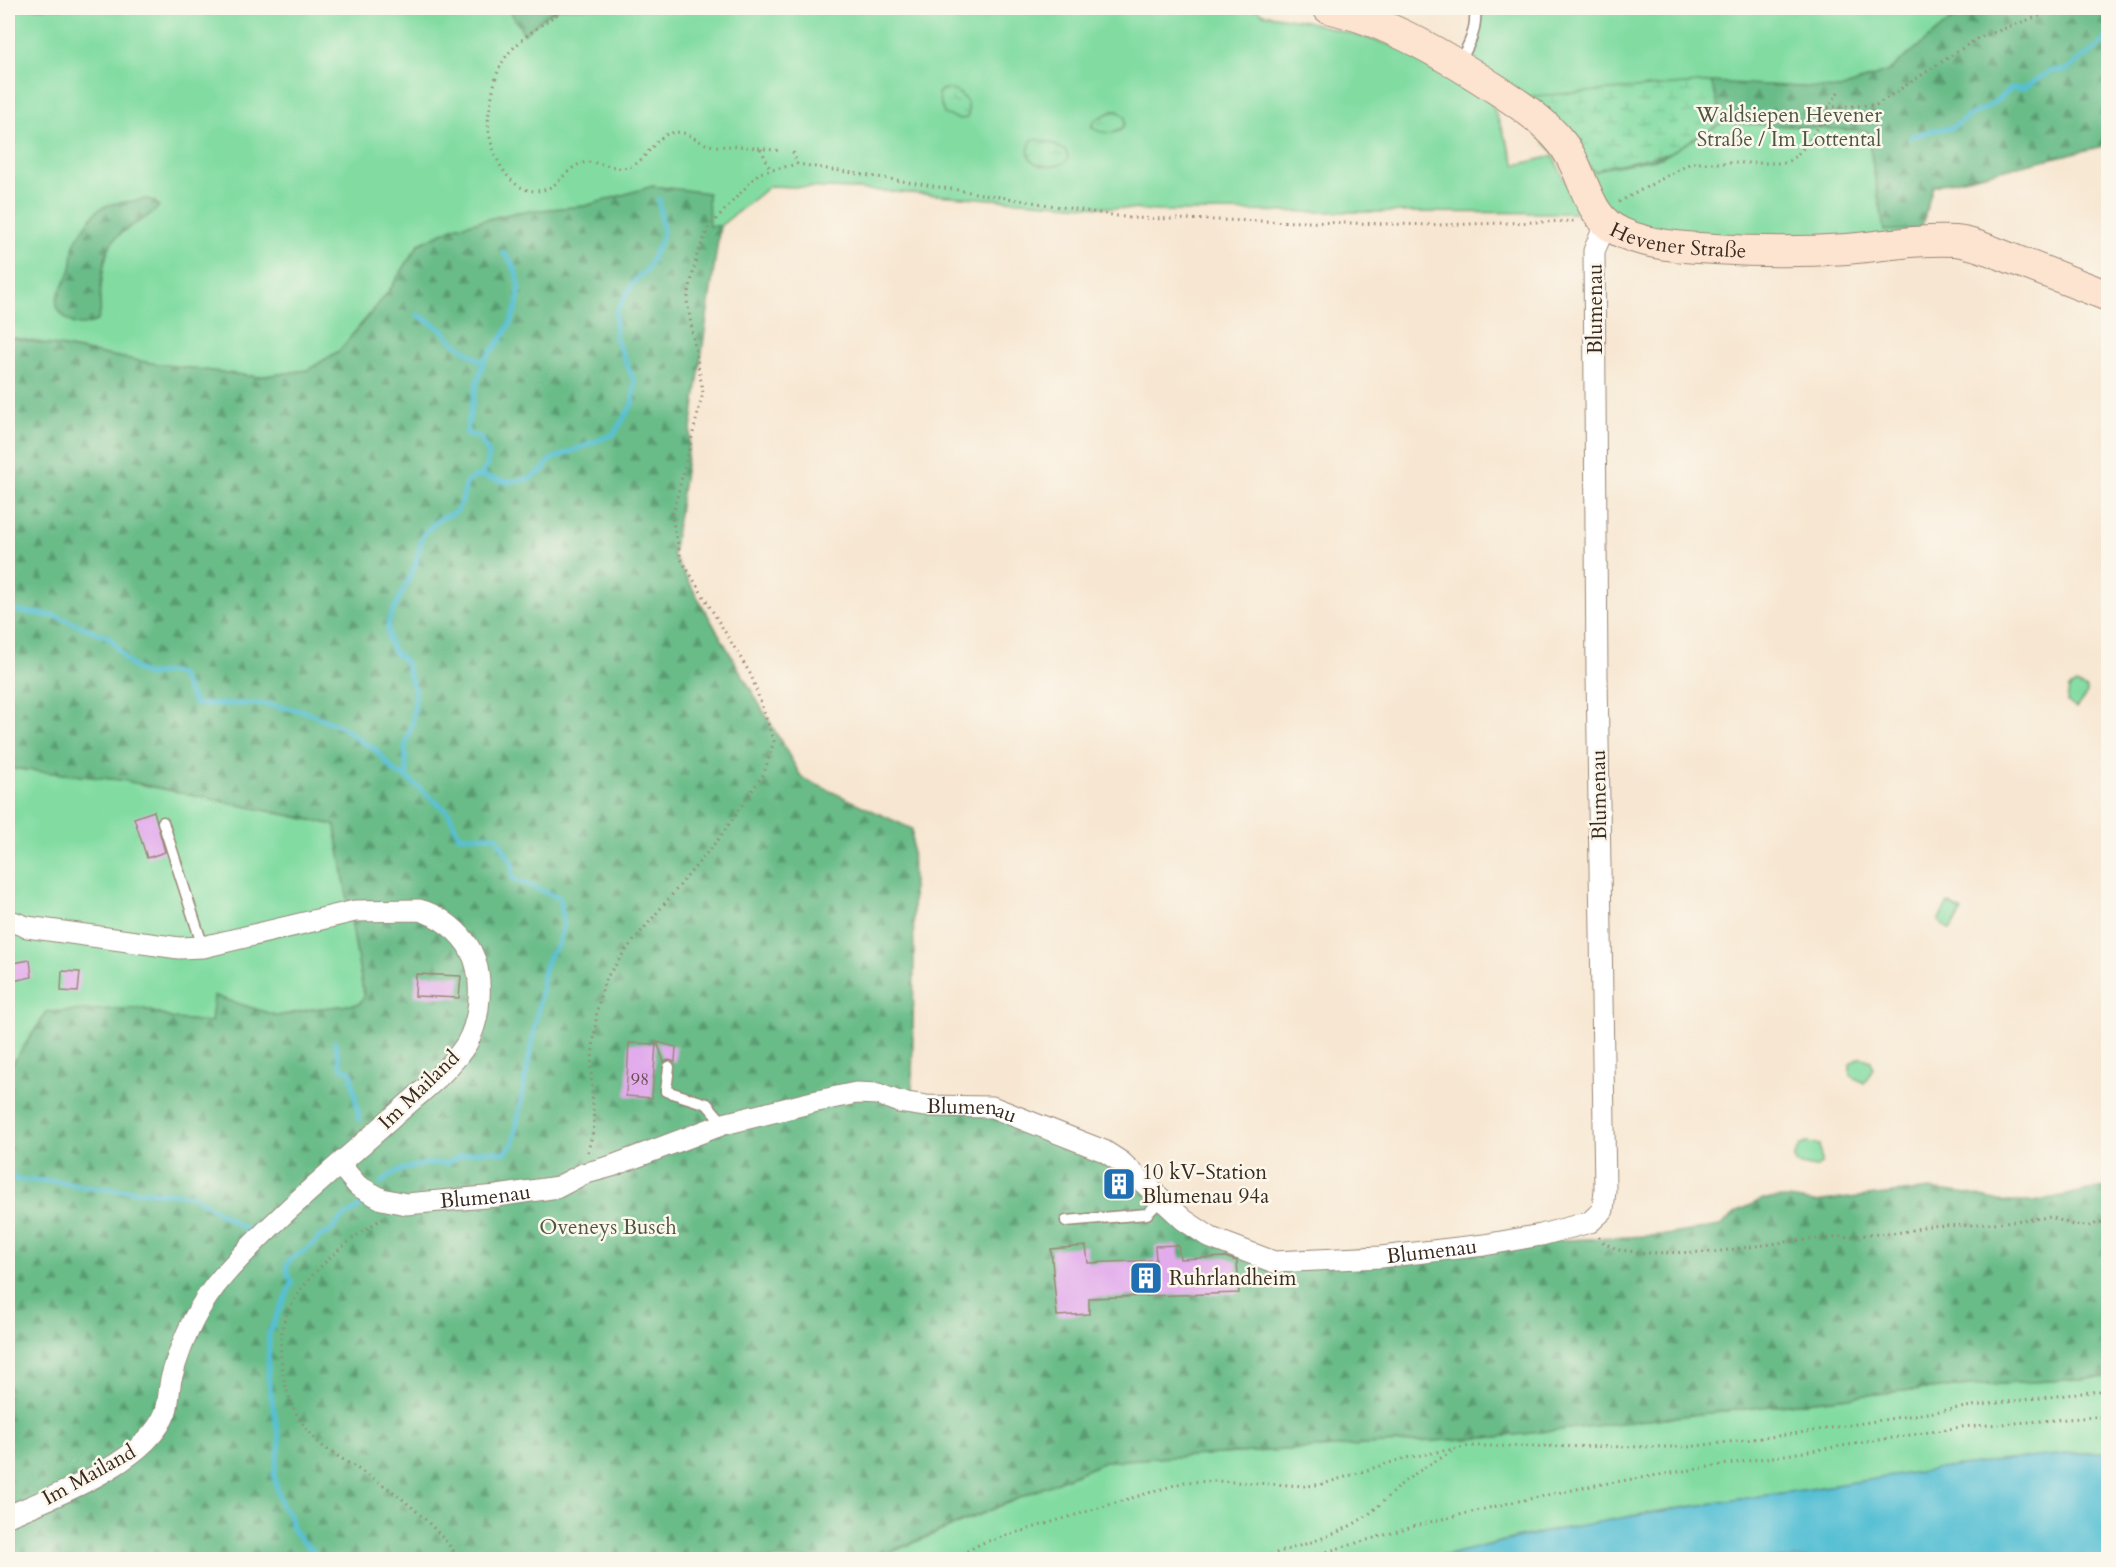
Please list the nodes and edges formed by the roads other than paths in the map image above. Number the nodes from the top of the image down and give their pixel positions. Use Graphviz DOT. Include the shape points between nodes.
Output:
graph roads {
  1 [pos="1475,8"];
  2 [pos="1340,9"];
  3 [pos="1458,64"];
  4 [pos="1601,218"];
  5 [pos="2109,296"];
  6 [pos="164,822"];
  7 [pos="8,920"];
  8 [pos="203,947"];
  9 [pos="669,1067"];
  10 [pos="724,1124"];
  11 [pos="340,1165"];
  12 [pos="1162,1199"];
  13 [pos="1066,1221"];
  14 [pos="8,1516"];
  1 -- 3 [label="lane" via="1476,24"];
  2 -- 3 [label="street, Hevener Straße"];
  3 -- 4 [label="street, Hevener Straße" via="1549,128 1574,161"];
  4 -- 5 [label="street, Hevener Straße" via="1620,233 1672,247 1767,253 1848,249 1905,241 1957,242 1981,247"];
  4 -- 12 [label="street, Blumenau" via="1594,250 1603,1210 1590,1222 1484,1245 1381,1257 1274,1262 1211,1238"];
  6 -- 8 [label="lane"];
  7 -- 8 [label="street, Im Mailand" via="27,927 179,948"];
  8 -- 11 [label="street, Im Mailand" via="355,911 427,912 466,942 477,963 480,987 467,1042 443,1072"];
  9 -- 10 [label="lane" via="666,1091 707,1104"];
  10 -- 11 [label="street, Blumenau" via="583,1174 558,1187 497,1196 406,1204 382,1199 358,1186"];
  10 -- 12 [label="street, Blumenau" via="856,1094 878,1094 926,1106 992,1107 1104,1151"];
  11 -- 14 [label="street, Im Mailand" via="263,1236 208,1294 184,1342 171,1379 166,1411 142,1446 94,1476"];
  12 -- 13 [label="lane" via="1147,1214"];
}
